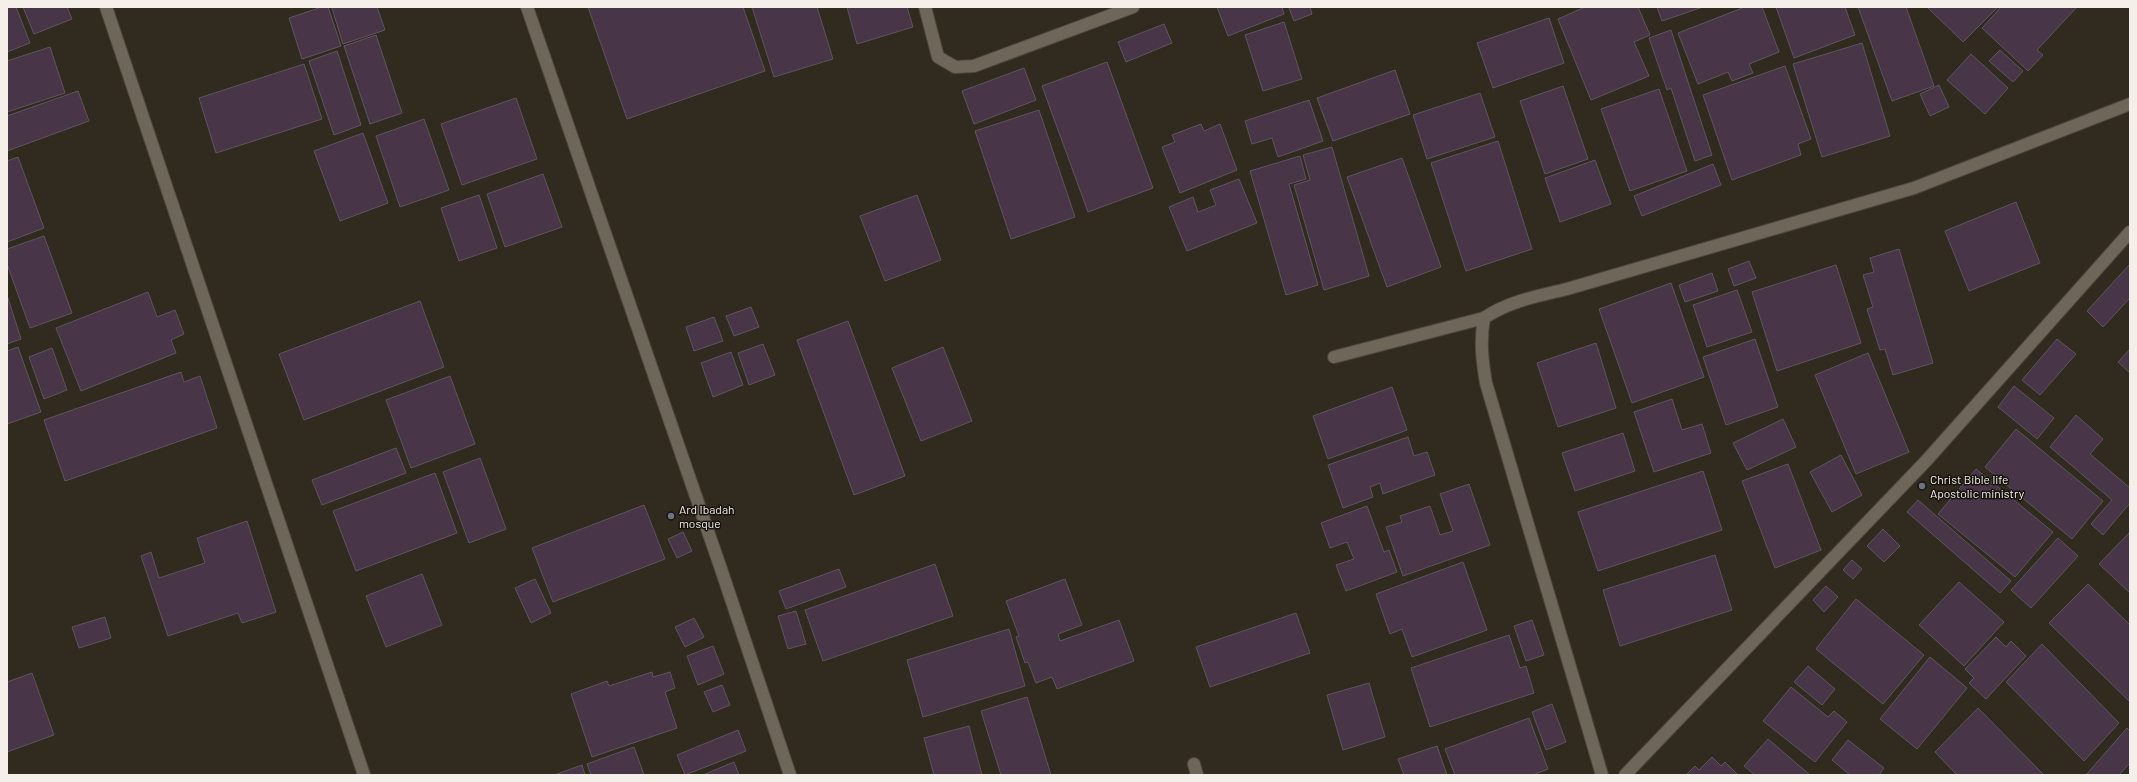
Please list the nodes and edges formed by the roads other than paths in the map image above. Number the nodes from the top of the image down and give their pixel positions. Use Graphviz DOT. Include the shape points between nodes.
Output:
graph roads {
  1 [pos="106,7"];
  2 [pos="527,7"];
  3 [pos="925,7"];
  4 [pos="1133,7"];
  5 [pos="2130,104"];
  6 [pos="2130,232"];
  7 [pos="1484,318"];
  8 [pos="1334,357"];
  9 [pos="364,775"];
  10 [pos="790,775"];
  11 [pos="1602,775"];
  12 [pos="1625,775"];
  1 -- 9 [label="street"];
  2 -- 10 [label="street"];
  3 -- 4 [label="street" via="938,57 955,67 974,66"];
  5 -- 7 [label="street" via="1914,188 1575,287 1521,300 1498,308"];
  6 -- 12 [label="street" via="1926,461"];
  7 -- 8 [label="street"];
  7 -- 11 [label="street" via="1481,357 1486,383"];
}
